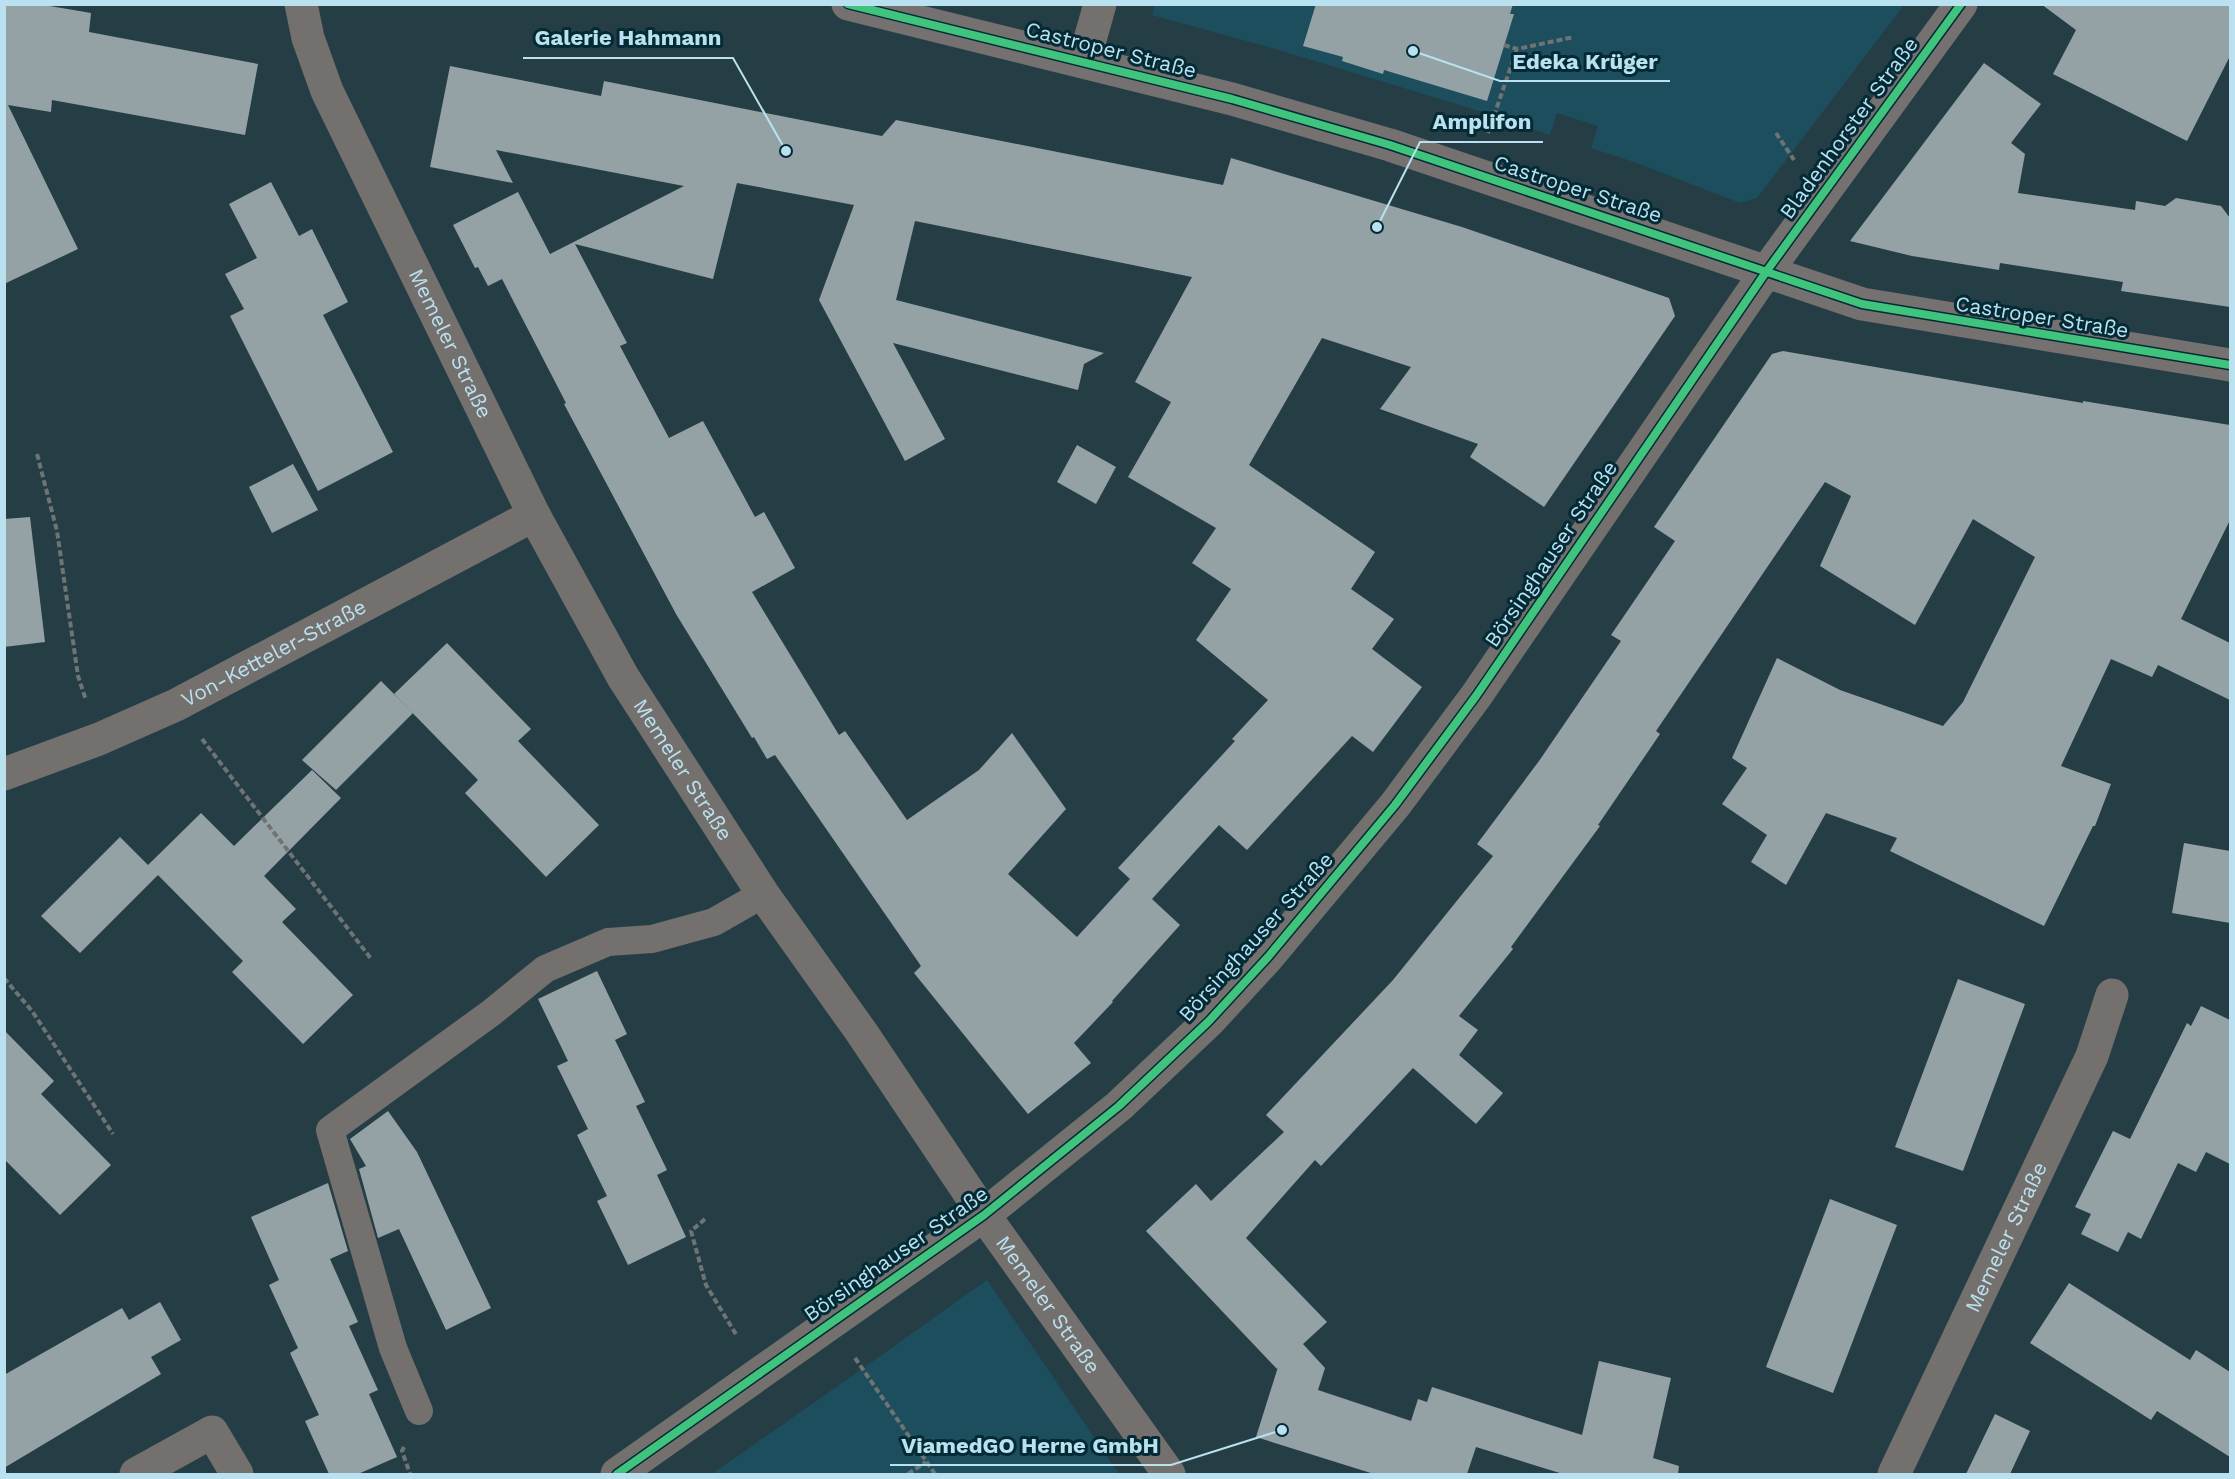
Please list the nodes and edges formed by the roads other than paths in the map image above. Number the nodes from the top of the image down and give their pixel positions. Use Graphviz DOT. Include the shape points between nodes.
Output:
graph roads {
  1 [pos="301,4"];
  2 [pos="848,4"];
  3 [pos="1100,4"];
  4 [pos="1961,4"];
  5 [pos="1084,61"];
  6 [pos="1766,272"];
  7 [pos="2230,365"];
  8 [pos="534,515"];
  9 [pos="4,774"];
  10 [pos="763,894"];
  11 [pos="2112,995"];
  12 [pos="984,1215"];
  13 [pos="419,1411"];
  14 [pos="136,1474"];
  15 [pos="237,1474"];
  16 [pos="617,1474"];
  17 [pos="1169,1474"];
  18 [pos="1894,1474"];
  1 -- 8 [label="street, Memeler Straße" via="308,38 327,91"];
  2 -- 5 [label="main road, Castroper Straße"];
  3 -- 5 [label="street"];
  4 -- 6 [label="main road, Bladenhorster Straße"];
  5 -- 6 [label="main road, Castroper Straße" via="1390,145"];
  6 -- 7 [label="main road, Castroper Straße" via="1894,311"];
  6 -- 12 [label="street, Börsinghauser Straße" via="1476,696 1395,805 1209,1021 1119,1106"];
  8 -- 9 [label="street, Von-Ketteler-Straße" via="176,705"];
  8 -- 10 [label="street, Memeler Straße" via="623,677"];
  10 -- 12 [label="street, Memeler Straße"];
  10 -- 13 [label="lane" via="714,922 652,939 608,942 545,969 330,1130 393,1348"];
  11 -- 18 [label="street, Memeler Straße" via="2091,1056"];
  12 -- 16 [label="street, Börsinghauser Straße"];
  12 -- 17 [label="street, Memeler Straße"];
  14 -- 15 [label="street" via="212,1432"];
}
